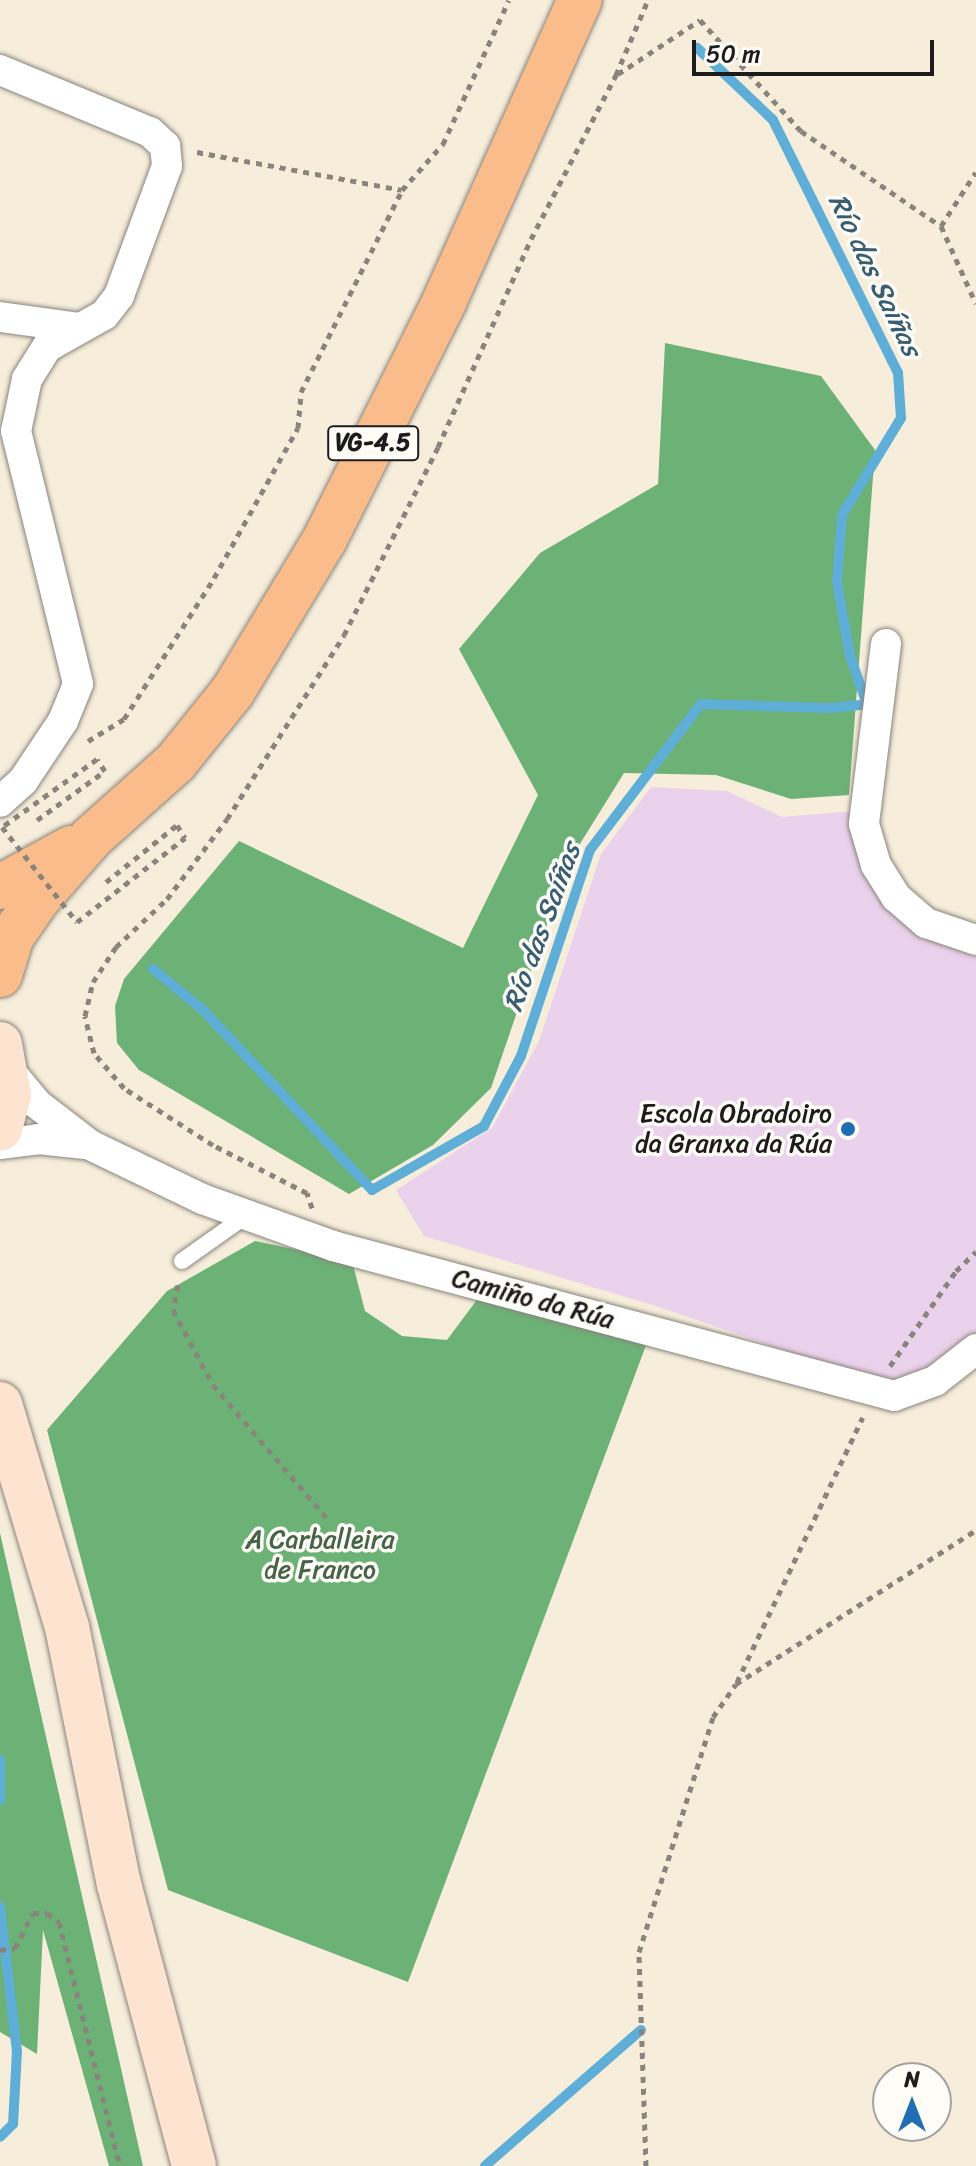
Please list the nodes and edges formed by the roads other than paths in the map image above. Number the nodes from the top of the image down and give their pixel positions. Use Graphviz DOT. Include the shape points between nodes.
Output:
graph roads {
  1 [pos="580,0"];
  2 [pos="0,70"];
  3 [pos="0,317"];
  4 [pos="80,328"];
  5 [pos="886,644"];
  6 [pos="0,802"];
  7 [pos="91,838"];
  8 [pos="0,887"];
  9 [pos="976,940"];
  10 [pos="0,975"];
  11 [pos="4,1057"];
  12 [pos="0,1129"];
  13 [pos="0,1144"];
  14 [pos="90,1145"];
  15 [pos="247,1215"];
  16 [pos="182,1261"];
  17 [pos="976,1349"];
  18 [pos="0,1404"];
  19 [pos="194,2166"];
  1 -- 7 [label="highway, VG-4.5" via="445,300 325,539 233,691 175,763"];
  2 -- 4 [label="street" via="150,132 165,146 167,166 119,296 104,315"];
  3 -- 4 [label="street"];
  4 -- 6 [label="street" via="47,347 27,379 16,431 78,684 63,721 23,781"];
  5 -- 9 [label="street" via="864,824 876,865 896,897 926,923"];
  7 -- 8 [label="highway"];
  7 -- 10 [label="highway" via="11,938"];
  11 -- 12 [label="main road" via="9,1095"];
  11 -- 14 [label="street" via="37,1104"];
  13 -- 14 [label="street" via="38,1139"];
  14 -- 15 [label="street, Camiño da Rúa"];
  15 -- 16 [label="lane"];
  15 -- 17 [label="street, Camiño da Rúa" via="324,1243 876,1390 908,1395"];
  18 -- 19 [label="main road" via="67,1627 119,1884"];
}
